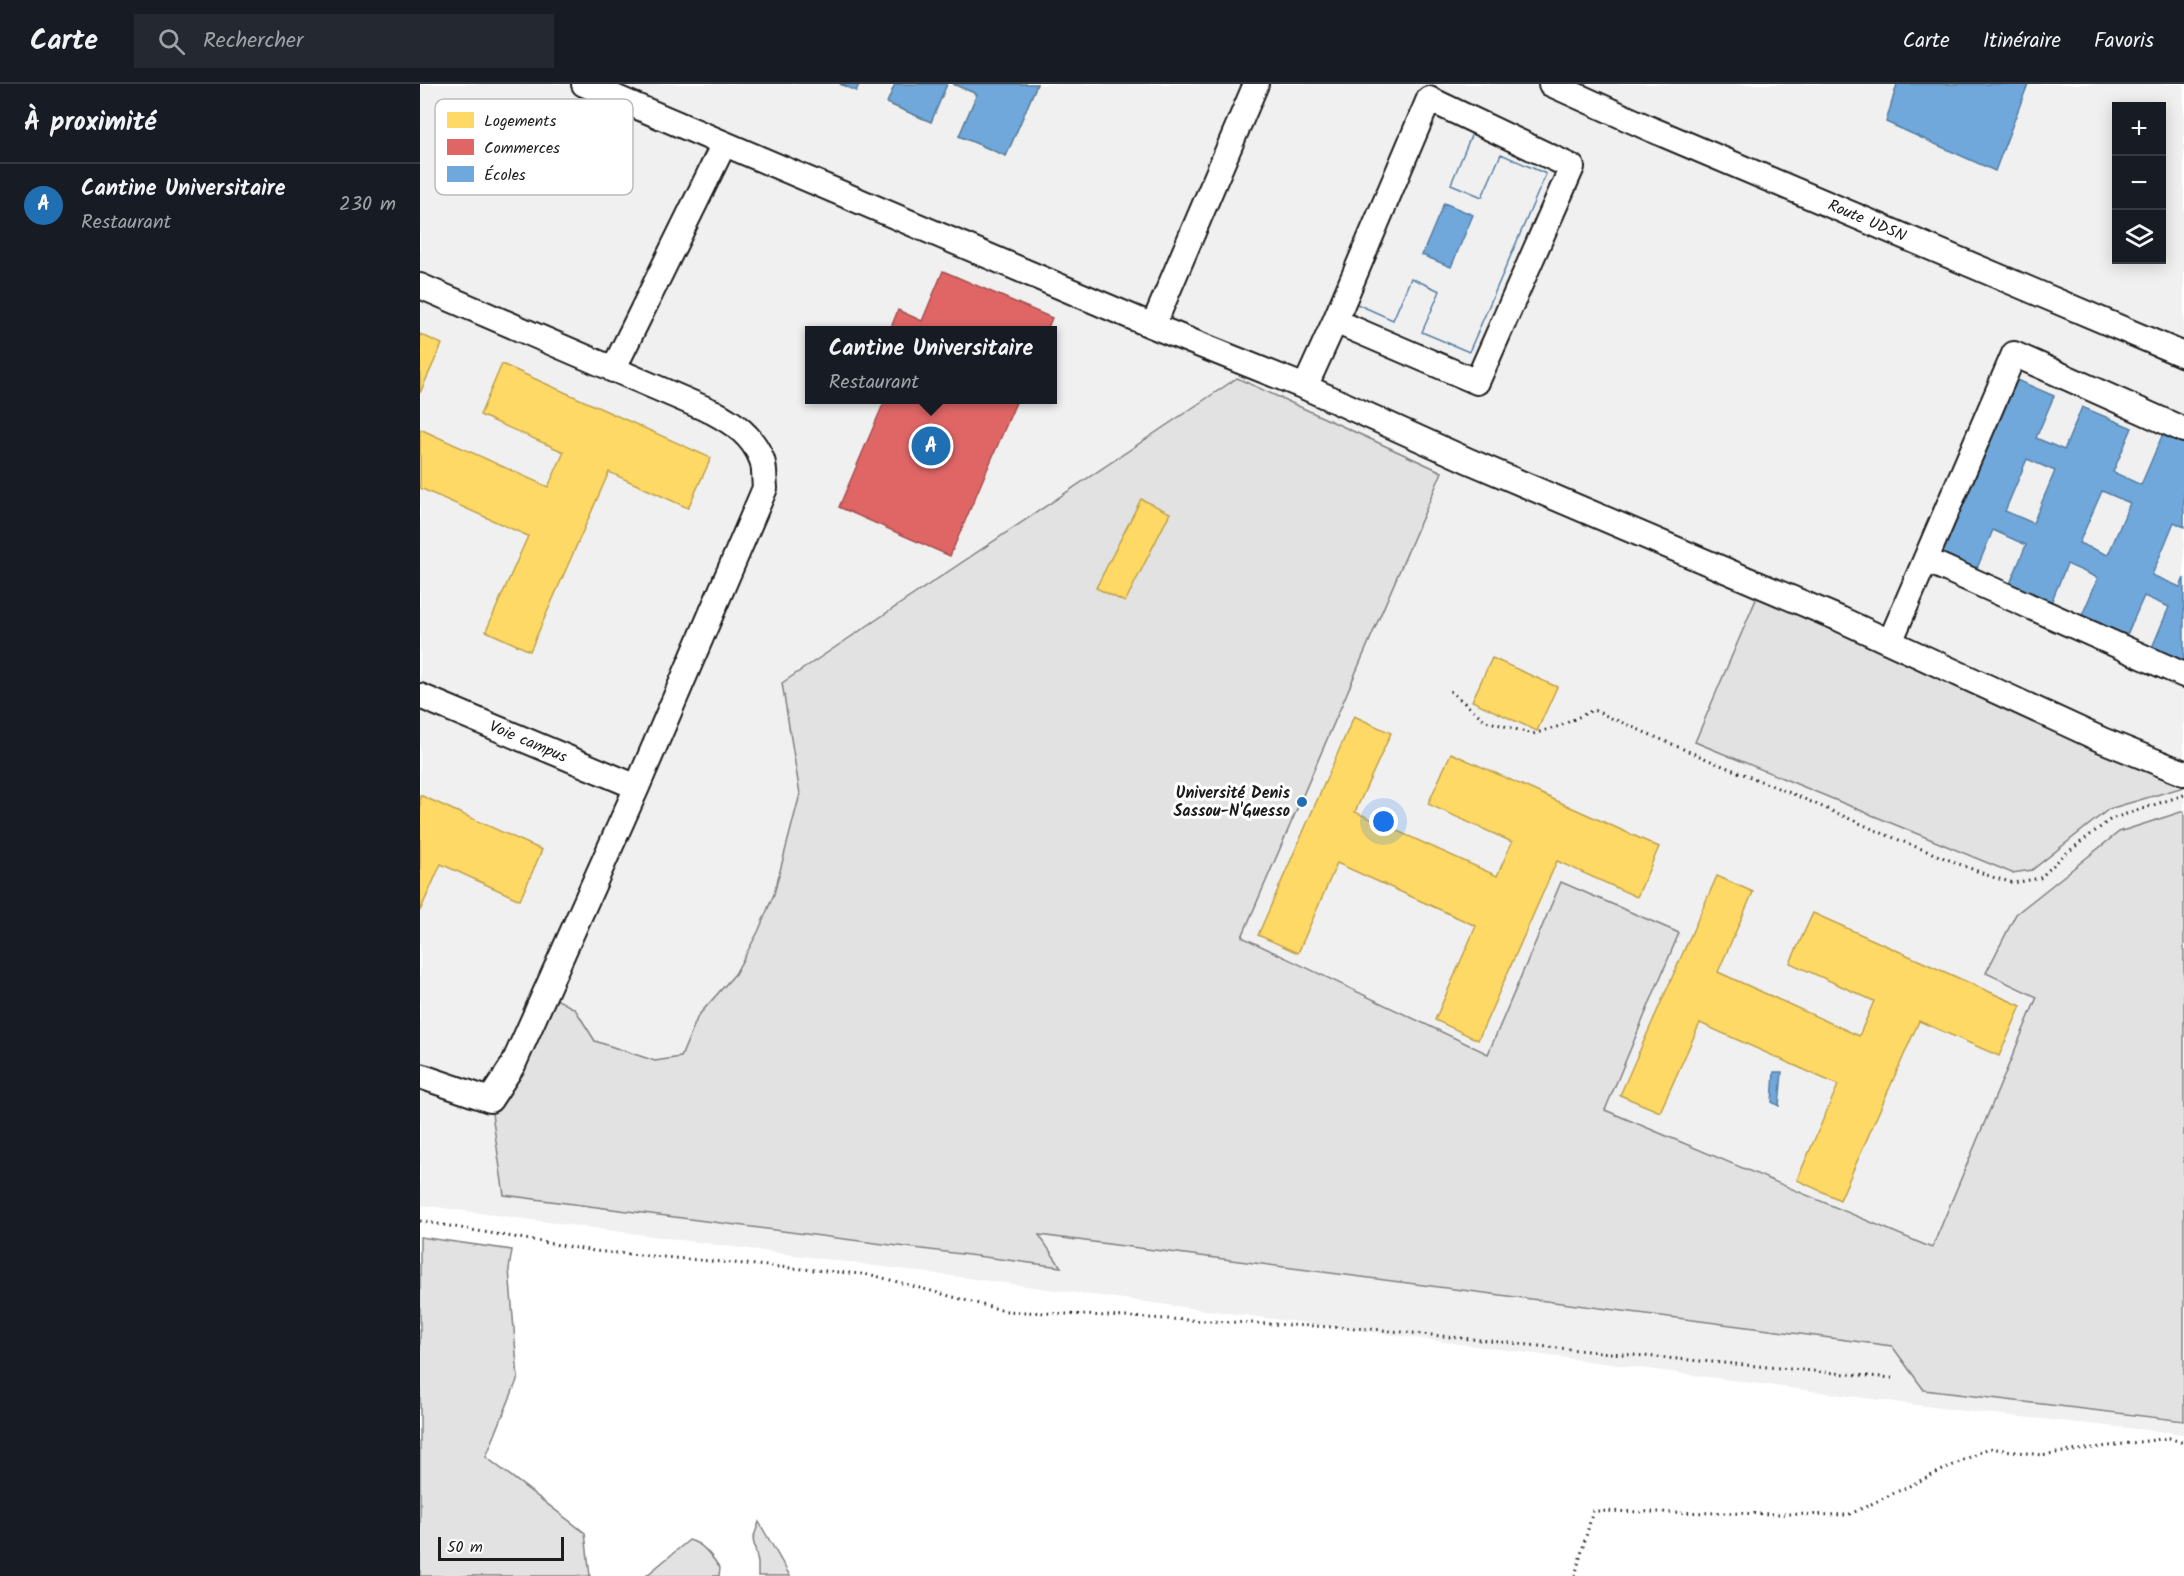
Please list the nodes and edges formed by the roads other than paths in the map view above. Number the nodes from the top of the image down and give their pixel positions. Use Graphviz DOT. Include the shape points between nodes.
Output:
graph roads {
  1 [pos="584,84"];
  2 [pos="1256,84"];
  3 [pos="1551,84"];
  4 [pos="619,99"];
  5 [pos="633,105"];
  6 [pos="724,144"];
  7 [pos="420,286"];
  8 [pos="1335,321"];
  9 [pos="1154,326"];
  10 [pos="2184,356"];
  11 [pos="613,370"];
  12 [pos="1305,387"];
  13 [pos="2184,430"];
  14 [pos="1926,560"];
  15 [pos="1890,642"];
  16 [pos="2184,675"];
  17 [pos="420,696"];
  18 [pos="2184,773"];
  19 [pos="637,787"];
  20 [pos="420,1076"];
  1 -- 4 [label="street"];
  2 -- 9 [label="street"];
  3 -- 10 [label="street, Route UDSN"];
  5 -- 6 [label="street"];
  6 -- 9 [label="street"];
  6 -- 11 [label="street"];
  7 -- 11 [label="street"];
  8 -- 8 [label="street" via="1477,382 1572,167 1429,99"];
  8 -- 12 [label="street"];
  9 -- 12 [label="street"];
  11 -- 19 [label="street" via="735,423 762,461 765,488"];
  12 -- 15 [label="street"];
  13 -- 14 [label="street" via="2014,354"];
  14 -- 15 [label="street"];
  14 -- 16 [label="street"];
  15 -- 18 [label="street" via="2102,740"];
  17 -- 19 [label="street, Voie campus"];
  19 -- 20 [label="street" via="513,1065 490,1100"];
}
